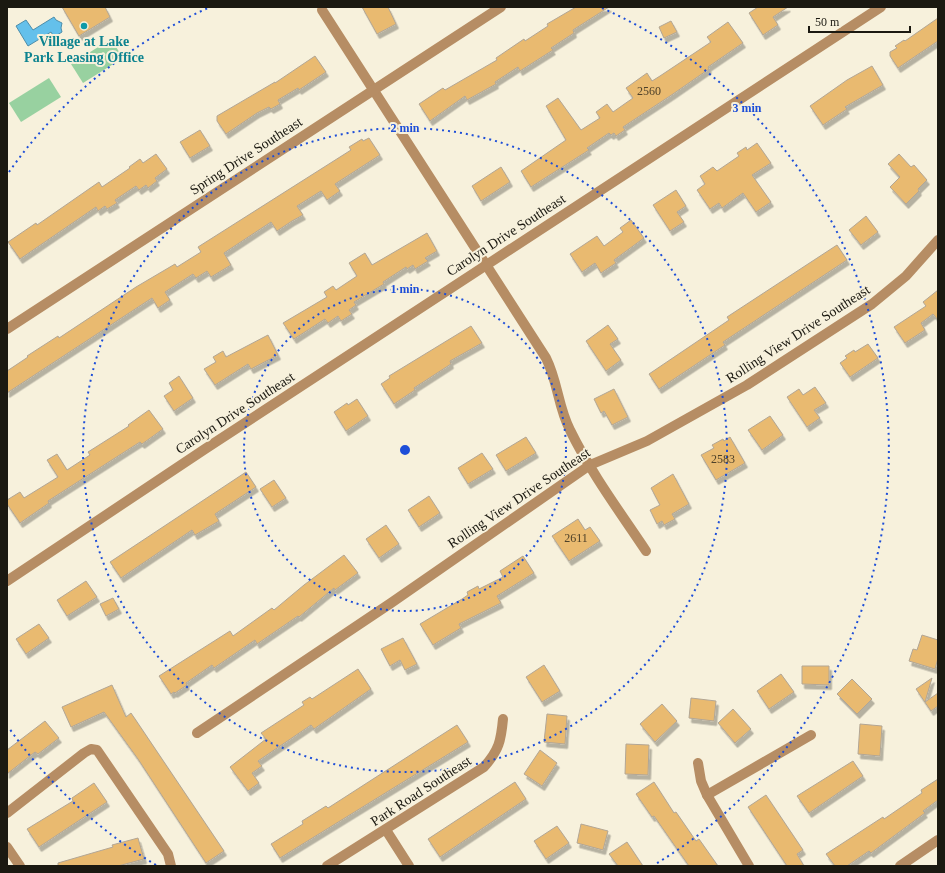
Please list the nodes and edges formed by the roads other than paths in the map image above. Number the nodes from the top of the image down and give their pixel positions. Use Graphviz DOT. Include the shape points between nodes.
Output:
graph roads {
  1 [pos="501,7"];
  2 [pos="881,7"];
  3 [pos="322,10"];
  4 [pos="373,90"];
  5 [pos="938,240"];
  6 [pos="485,265"];
  7 [pos="7,328"];
  8 [pos="590,465"];
  9 [pos="646,551"];
  10 [pos="7,581"];
  11 [pos="503,719"];
  12 [pos="197,734"];
  13 [pos="811,735"];
  14 [pos="698,763"];
  15 [pos="707,795"];
  16 [pos="7,813"];
  17 [pos="386,830"];
  18 [pos="938,840"];
  19 [pos="7,847"];
  20 [pos="20,866"];
  21 [pos="171,866"];
  22 [pos="327,866"];
  23 [pos="409,866"];
  24 [pos="749,866"];
  25 [pos="900,866"];
  1 -- 4 [label="street, Spring Drive Southeast"];
  2 -- 6 [label="street, Carolyn Drive Southeast"];
  3 -- 4 [label="street"];
  4 -- 6 [label="street"];
  4 -- 7 [label="street, Spring Drive Southeast"];
  5 -- 8 [label="street, Rolling View Drive Southeast" via="906,276 872,304 747,385 647,441"];
  6 -- 8 [label="street" via="546,358 555,378 565,419"];
  6 -- 10 [label="street, Carolyn Drive Southeast"];
  8 -- 9 [label="street"];
  8 -- 12 [label="street, Rolling View Drive Southeast"];
  11 -- 17 [label="street, Park Road Southeast" via="502,740 484,767"];
  13 -- 15 [label="street"];
  14 -- 15 [label="street"];
  15 -- 24 [label="street"];
  16 -- 21 [label="street" via="84,752 97,750 168,854"];
  17 -- 22 [label="street, Park Road Southeast"];
  17 -- 23 [label="street"];
  18 -- 25 [label="street"];
  19 -- 20 [label="street"];
}
